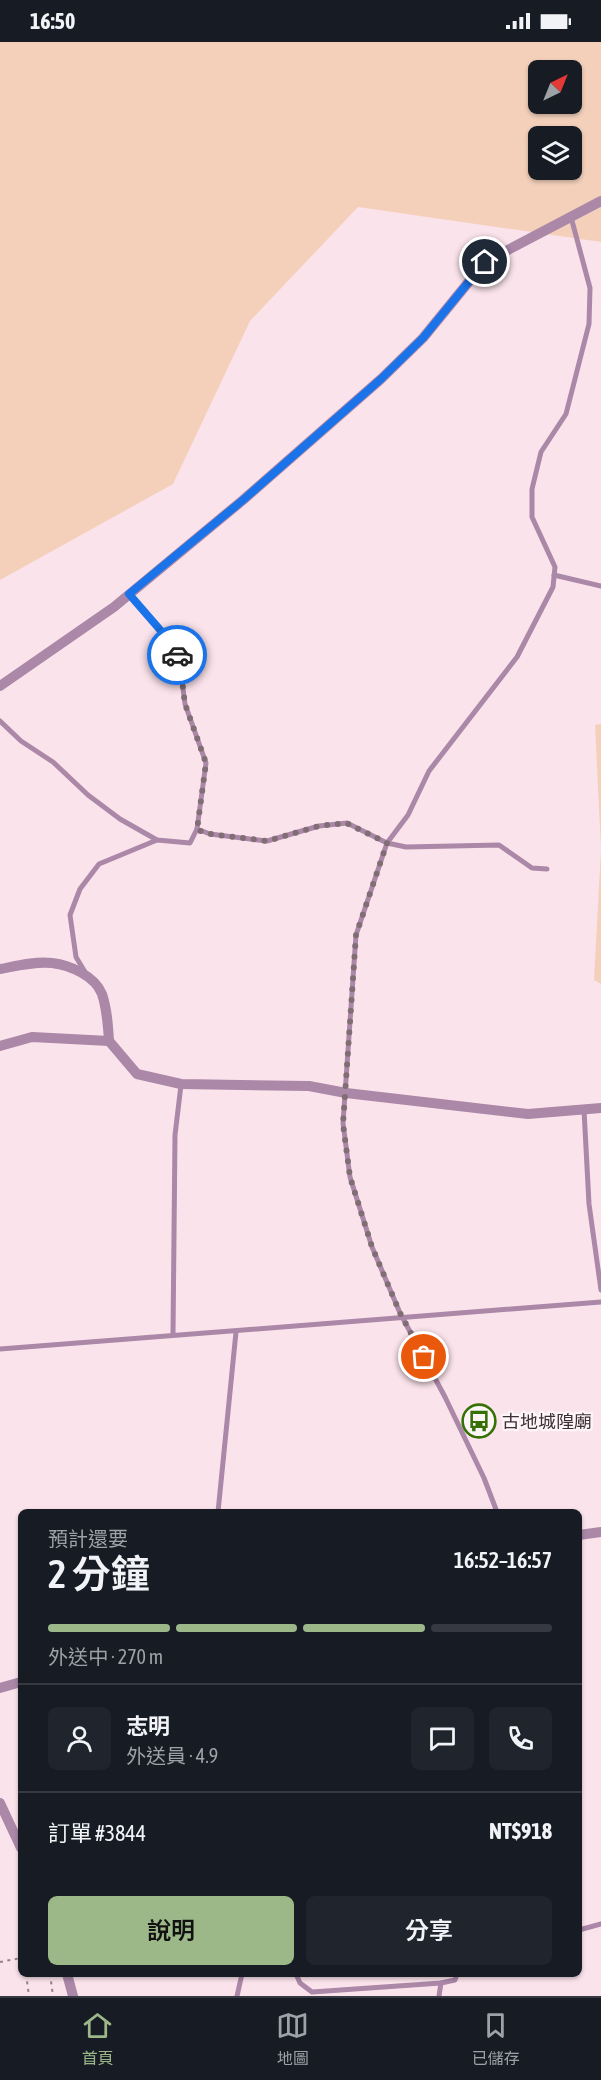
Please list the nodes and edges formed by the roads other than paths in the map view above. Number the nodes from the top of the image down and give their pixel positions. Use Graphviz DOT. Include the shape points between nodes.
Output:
graph roads {
  1 [pos="601,201"];
  2 [pos="571,217"];
  3 [pos="554,575"];
  4 [pos="601,586"];
  5 [pos="129,594"];
  6 [pos="0,686"];
  7 [pos="0,721"];
  8 [pos="197,830"];
  9 [pos="157,840"];
  10 [pos="387,843"];
  11 [pos="547,869"];
  12 [pos="0,969"];
  13 [pos="85,974"];
  14 [pos="109,1041"];
  15 [pos="0,1046"];
  16 [pos="181,1084"];
  17 [pos="346,1093"];
  18 [pos="584,1108"];
  19 [pos="601,1108"];
  20 [pos="601,1290"];
  21 [pos="601,1302"];
  22 [pos="402,1317"];
  23 [pos="236,1332"];
  24 [pos="173,1335"];
  25 [pos="0,1350"];
  26 [pos="218,1509"];
  27 [pos="496,1509"];
  28 [pos="601,1532"];
  29 [pos="582,1535"];
  30 [pos="18,1683"];
  31 [pos="0,1688"];
  32 [pos="0,1803"];
  33 [pos="18,1842"];
  34 [pos="601,1924"];
  35 [pos="582,1929"];
  36 [pos="68,1977"];
  37 [pos="241,1977"];
  38 [pos="297,1977"];
  39 [pos="456,1977"];
  40 [pos="441,1983"];
  41 [pos="74,1996"];
  42 [pos="237,1996"];
  43 [pos="439,1996"];
  1 -- 2 [label="street"];
  2 -- 3 [label="lane" via="590,288 589,324 566,414 541,452 532,489 532,517 555,567"];
  2 -- 5 [label="street" via="485,262 423,338 381,379"];
  3 -- 4 [label="lane"];
  3 -- 10 [label="lane" via="553,587 517,657 429,771 408,815"];
  5 -- 6 [label="street"];
  5 -- 8 [label="lane" via="175,647 185,704 206,763"];
  7 -- 9 [label="lane" via="88,795"];
  8 -- 9 [label="lane" via="190,843"];
  8 -- 10 [label="lane" via="267,841 319,826 346,823"];
  9 -- 13 [label="lane" via="99,864 80,889 70,915 76,957"];
  10 -- 11 [label="lane" via="406,847 499,844 531,868"];
  10 -- 17 [label="lane" via="356,935"];
  12 -- 13 [label="street" via="52,963"];
  13 -- 14 [label="street" via="101,992"];
  14 -- 15 [label="street" via="32,1037"];
  14 -- 16 [label="street" via="136,1074"];
  16 -- 17 [label="street" via="309,1086"];
  16 -- 24 [label="lane" via="176,1135"];
  17 -- 18 [label="street" via="528,1114"];
  17 -- 22 [label="lane" via="343,1124 350,1177 372,1247"];
  18 -- 19 [label="street"];
  18 -- 20 [label="lane" via="589,1204"];
  21 -- 22 [label="lane"];
  22 -- 23 [label="lane"];
  22 -- 27 [label="lane" via="455,1418"];
  23 -- 24 [label="lane"];
  23 -- 26 [label="lane"];
  24 -- 25 [label="lane"];
  28 -- 29 [label="street"];
  30 -- 31 [label="street"];
  32 -- 33 [label="street"];
  34 -- 35 [label="lane"];
  36 -- 41 [label="street"];
  37 -- 42 [label="lane"];
  38 -- 40 [label="lane" via="312,1992"];
  39 -- 40 [label="lane"];
  40 -- 43 [label="lane"];
}
